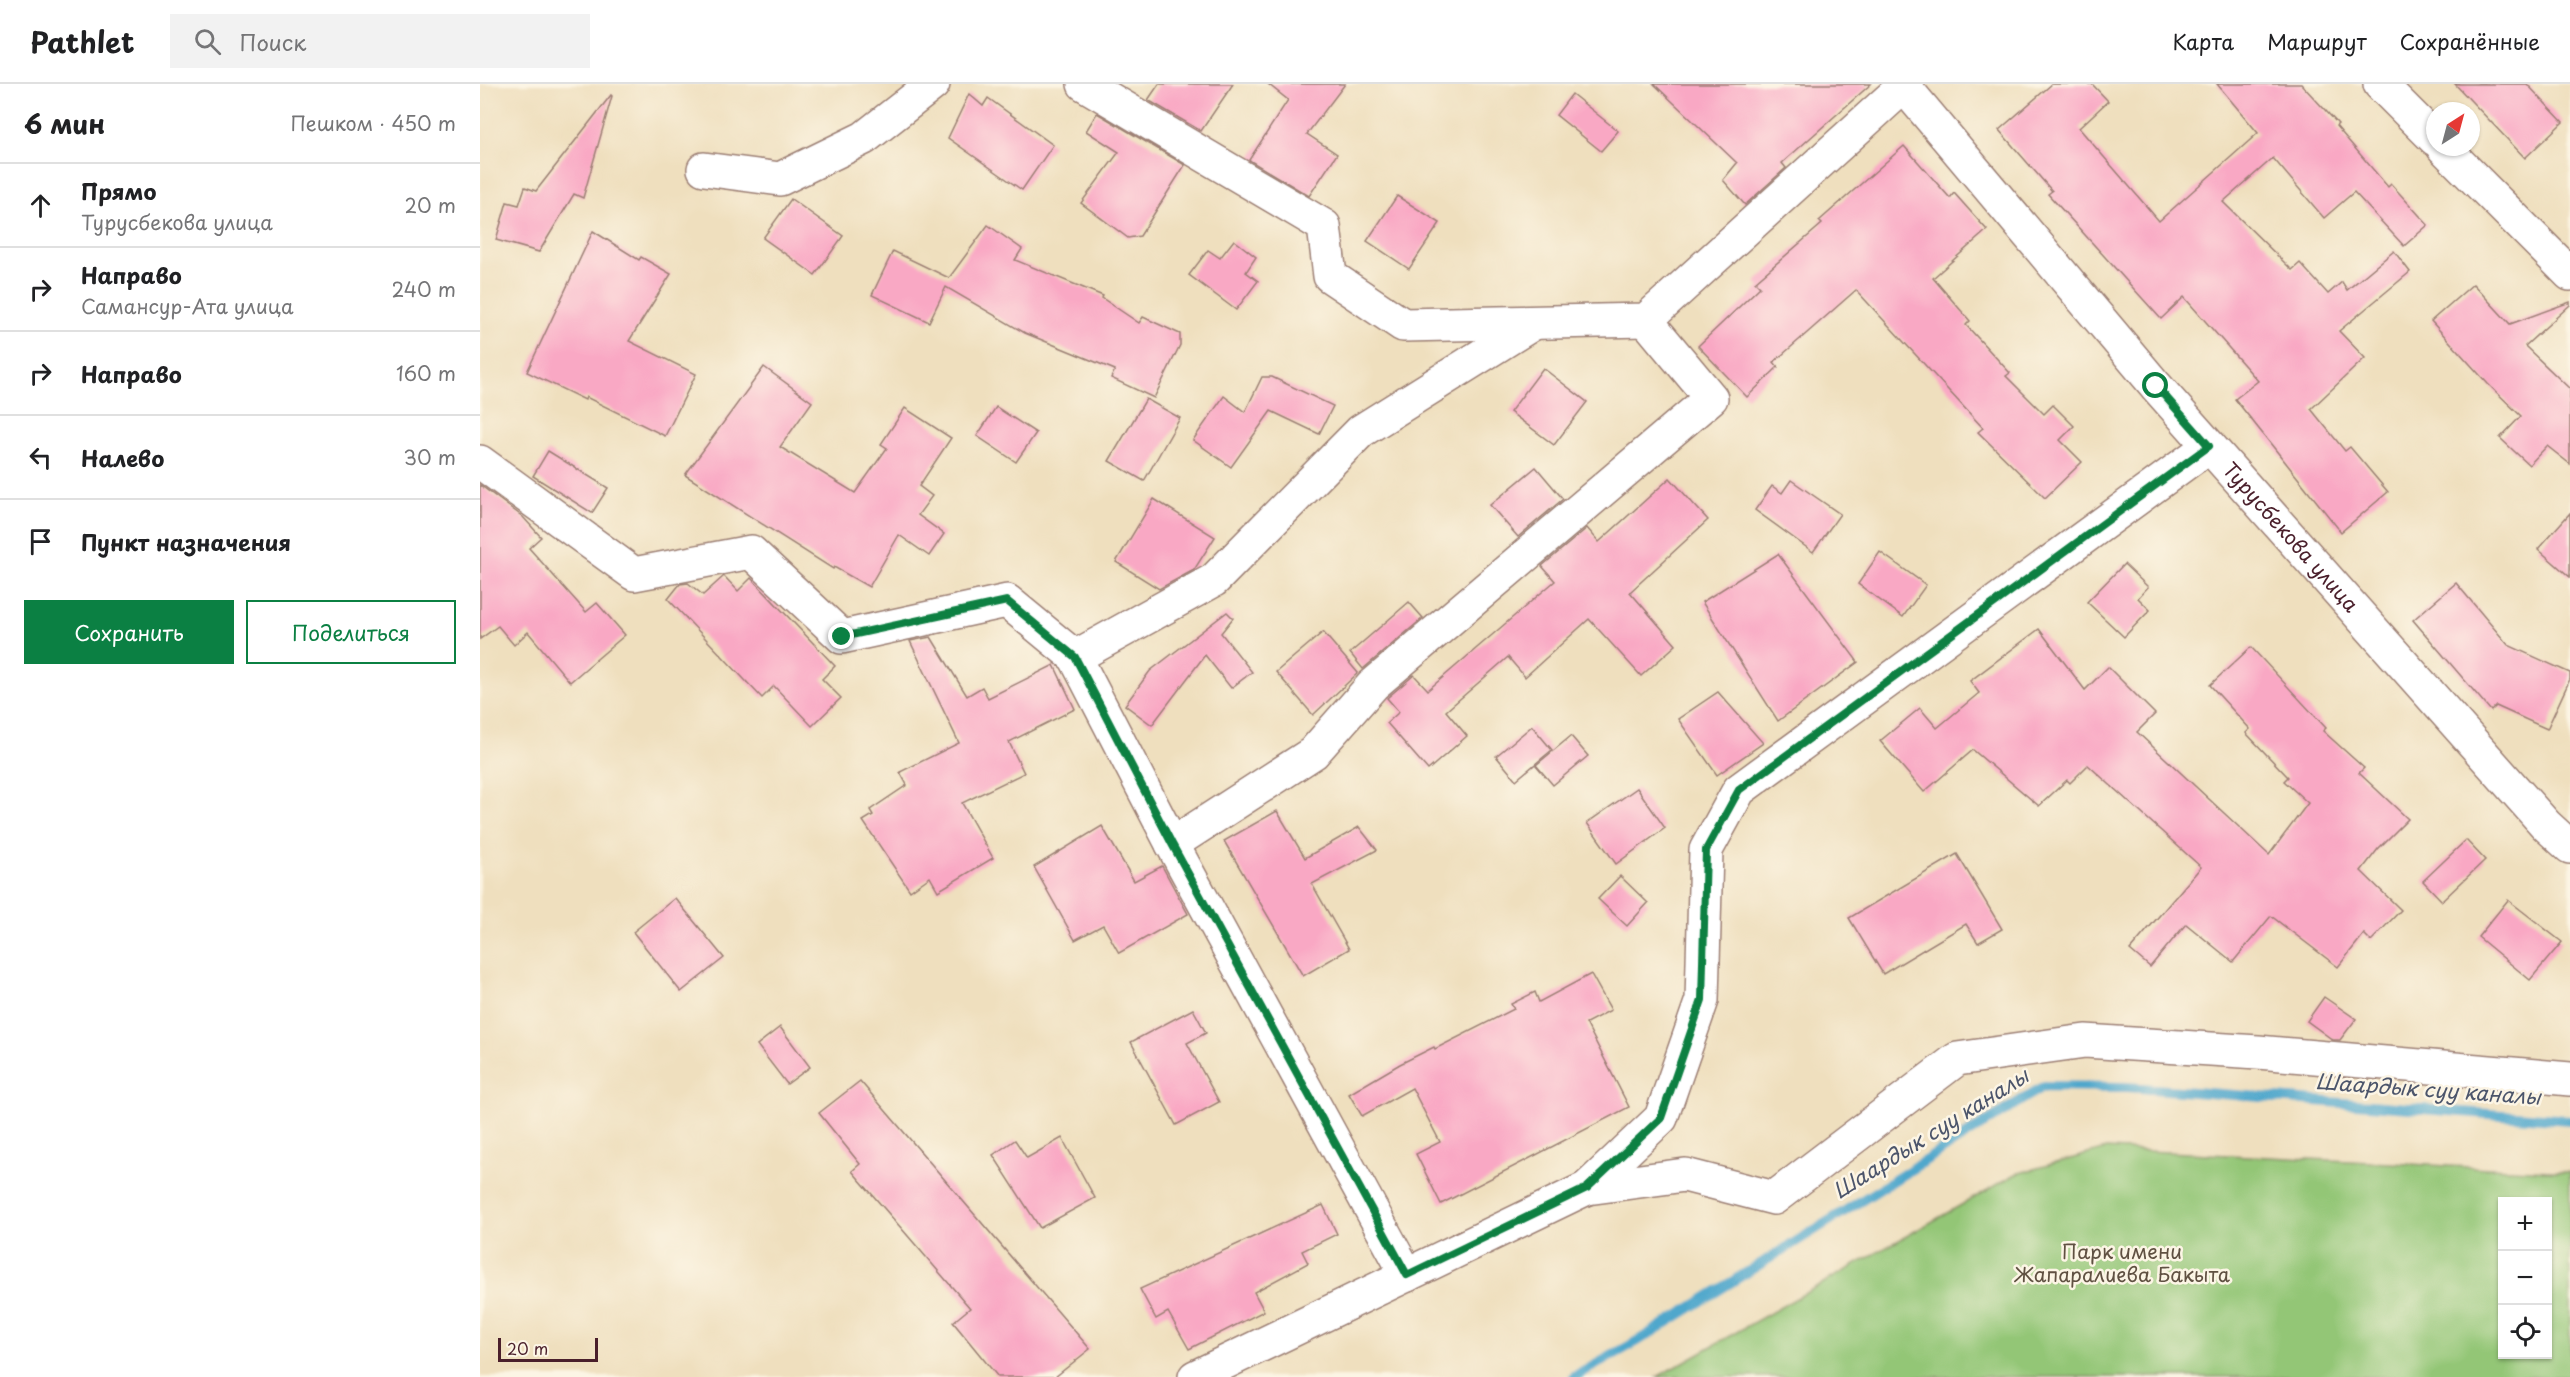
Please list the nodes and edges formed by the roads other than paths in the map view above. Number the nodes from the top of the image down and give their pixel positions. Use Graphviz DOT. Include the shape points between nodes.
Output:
graph roads {
  1 [pos="933,84"];
  2 [pos="1084,84"];
  3 [pos="2380,84"];
  4 [pos="1903,85"];
  5 [pos="2426,130"];
  6 [pos="2452,156"];
  7 [pos="704,169"];
  8 [pos="2570,274"];
  9 [pos="1646,320"];
  10 [pos="1532,324"];
  11 [pos="2209,446"];
  12 [pos="480,462"];
  13 [pos="1075,657"];
  14 [pos="1172,844"];
  15 [pos="2570,847"];
  16 [pos="2570,1079"];
  17 [pos="1587,1188"];
  18 [pos="1407,1275"];
  19 [pos="1195,1377"];
  1 -- 7 [label="street" via="864,138 780,179"];
  2 -- 10 [label="street" via="1324,226 1330,276 1403,325"];
  3 -- 5 [label="street"];
  4 -- 9 [label="street"];
  4 -- 11 [label="street, Турусбекова улица"];
  6 -- 8 [label="street"];
  9 -- 10 [label="street"];
  9 -- 14 [label="street" via="1711,398 1373,685 1314,753"];
  10 -- 13 [label="street" via="1361,431 1214,580"];
  11 -- 15 [label="street, Турусбекова улица" via="2546,825"];
  11 -- 17 [label="street" via="1739,790 1706,850 1702,1000 1661,1118"];
  12 -- 13 [label="street" via="634,574 751,552 842,637 1007,601"];
  13 -- 14 [label="street"];
  14 -- 18 [label="street"];
  16 -- 17 [label="street" via="2085,1041 1957,1059 1774,1198 1685,1175"];
  17 -- 18 [label="street"];
  18 -- 19 [label="street"];
}
